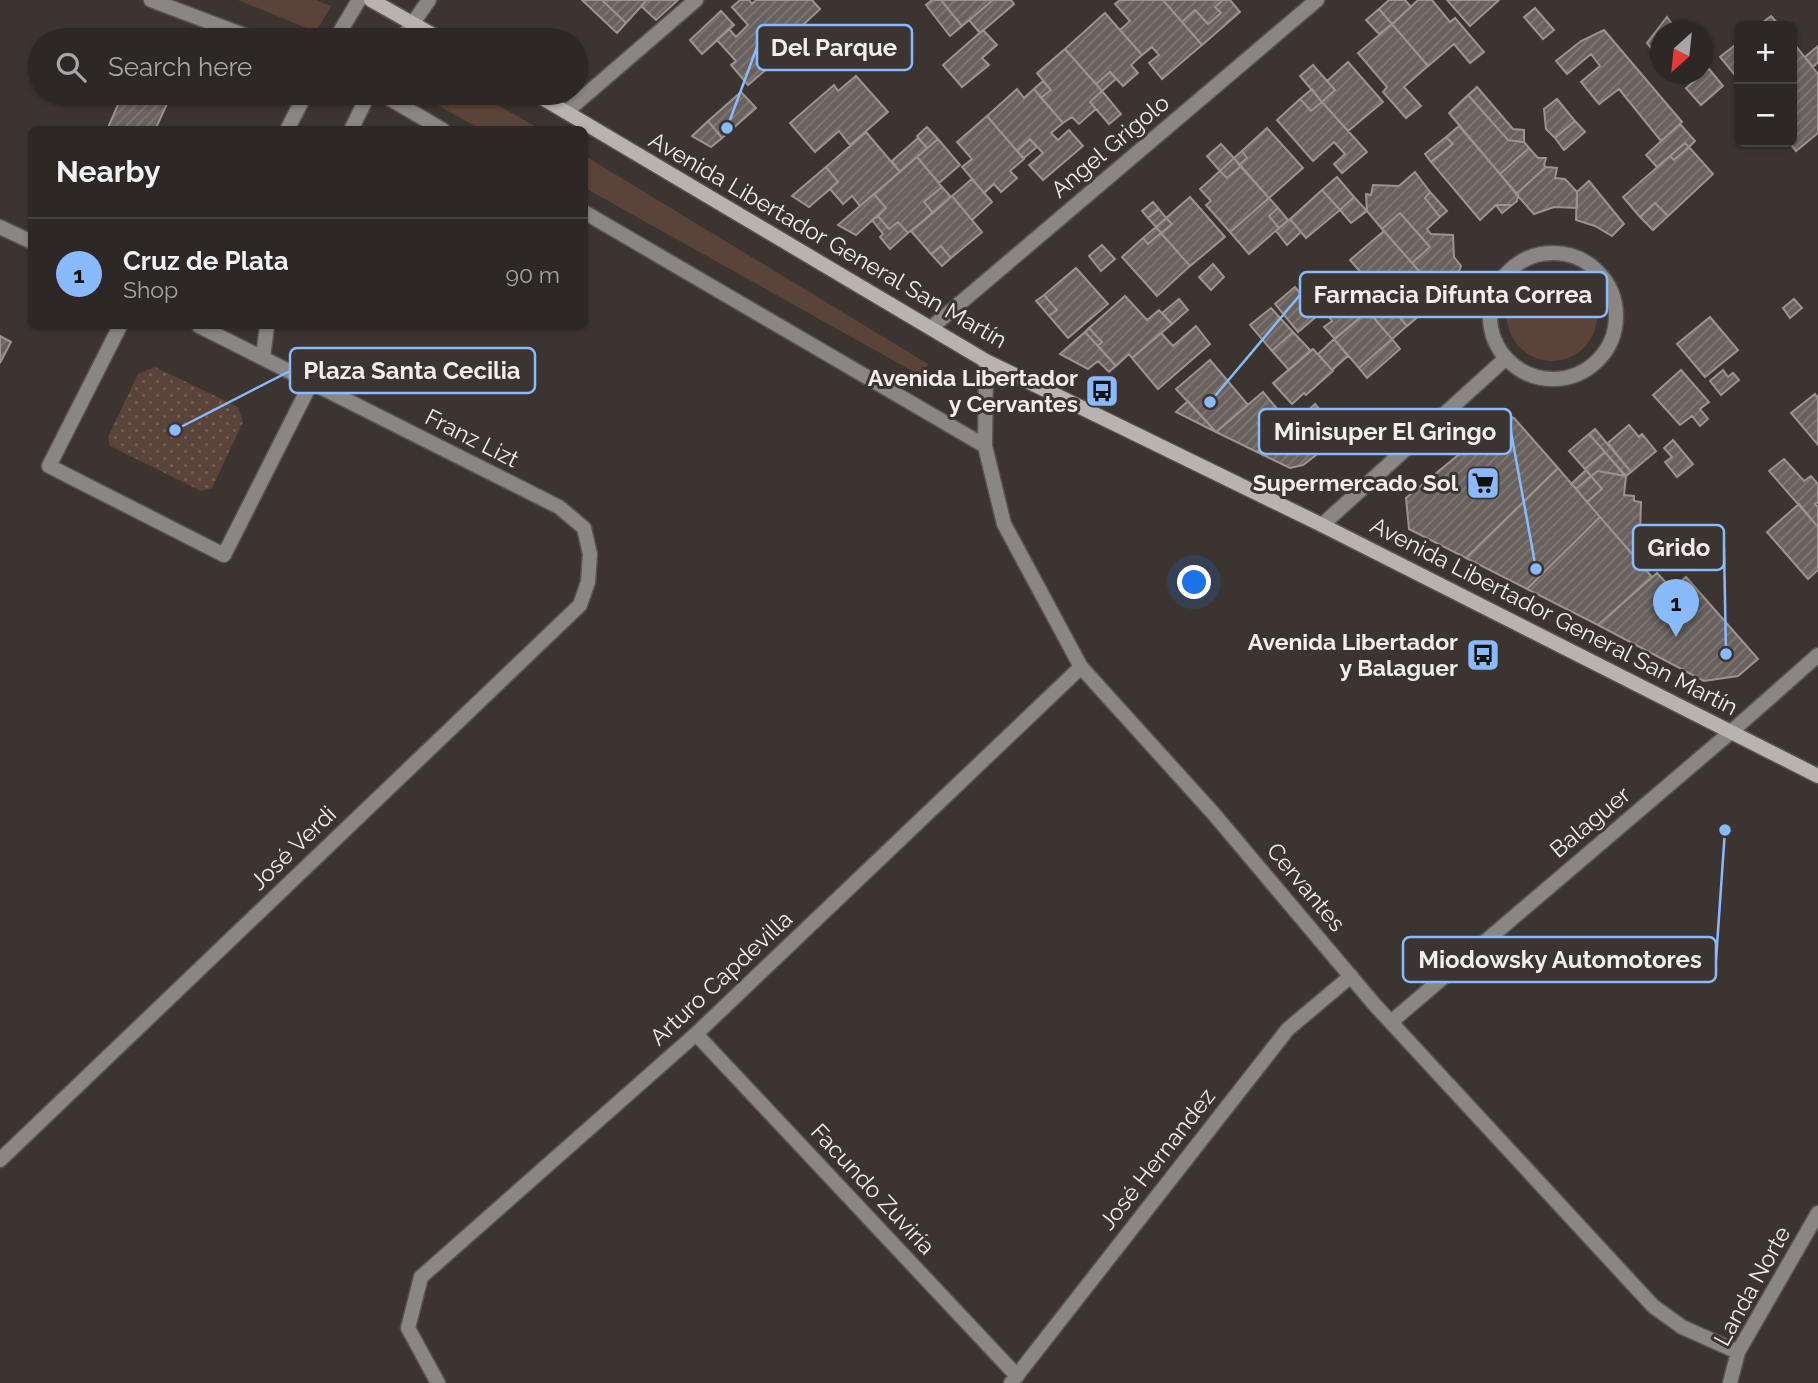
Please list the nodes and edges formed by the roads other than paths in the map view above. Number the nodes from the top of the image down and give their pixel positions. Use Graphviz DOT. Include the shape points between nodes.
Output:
graph roads {
  1 [pos="151,0"];
  2 [pos="359,0"];
  3 [pos="371,0"];
  4 [pos="429,0"];
  5 [pos="696,0"];
  6 [pos="1317,0"];
  7 [pos="412,23"];
  8 [pos="225,28"];
  9 [pos="342,28"];
  10 [pos="409,28"];
  11 [pos="421,28"];
  12 [pos="588,93"];
  13 [pos="300,105"];
  14 [pos="363,105"];
  15 [pos="400,105"];
  16 [pos="554,105"];
  17 [pos="574,105"];
  18 [pos="566,112"];
  19 [pos="289,126"];
  20 [pos="353,126"];
  21 [pos="436,126"];
  22 [pos="588,214"];
  23 [pos="0,227"];
  24 [pos="28,240"];
  25 [pos="932,327"];
  26 [pos="118,329"];
  27 [pos="205,329"];
  28 [pos="267,329"];
  29 [pos="263,357"];
  30 [pos="1505,359"];
  31 [pos="986,360"];
  32 [pos="312,381"];
  33 [pos="985,446"];
  34 [pos="1322,525"];
  35 [pos="590,554"];
  36 [pos="1818,655"];
  37 [pos="1081,667"];
  38 [pos="1732,731"];
  39 [pos="1818,776"];
  40 [pos="1351,976"];
  41 [pos="1391,1022"];
  42 [pos="696,1034"];
  43 [pos="0,1160"];
  44 [pos="1818,1213"];
  45 [pos="1738,1352"];
  46 [pos="1014,1380"];
  47 [pos="438,1383"];
  48 [pos="1730,1383"];
  1 -- 8 [label="street"];
  2 -- 9 [label="street"];
  3 -- 7 [label="main road"];
  4 -- 7 [label="street"];
  5 -- 12 [label="street"];
  6 -- 25 [label="street, Angel Grigolo"];
  7 -- 10 [label="street"];
  7 -- 11 [label="main road"];
  13 -- 19 [label="street"];
  14 -- 20 [label="street"];
  15 -- 21 [label="street"];
  16 -- 18 [label="main road, Avenida Libertador General San Martín"];
  17 -- 18 [label="street"];
  18 -- 25 [label="main road, Avenida Libertador General San Martín"];
  22 -- 33 [label="street"];
  23 -- 24 [label="street"];
  25 -- 31 [label="main road, Avenida Libertador General San Martín"];
  26 -- 32 [label="street" via="49,466 224,555"];
  27 -- 29 [label="street, Franz Lizt"];
  28 -- 29 [label="street"];
  29 -- 32 [label="street, Franz Lizt"];
  30 -- 30 [label="street" via="1544,380 1566,379 1587,371 1604,356 1614,337 1617,314 1613,293 1602,276 1587,262 1568,254 1528,257 1511,268 1490,302 1494,342"];
  30 -- 34 [label="street"];
  31 -- 33 [label="street, Cervantes"];
  31 -- 34 [label="main road, Avenida Libertador General San Martín"];
  32 -- 35 [label="street, Franz Lizt" via="559,507 584,528"];
  33 -- 37 [label="street, Cervantes" via="1004,524"];
  34 -- 38 [label="main road, Avenida Libertador General San Martín"];
  35 -- 43 [label="street, José Verdi" via="580,605"];
  36 -- 38 [label="street, Balaguer"];
  37 -- 40 [label="street, Cervantes"];
  37 -- 42 [label="street, Arturo Capdevilla"];
  38 -- 39 [label="main road, Avenida Libertador General San Martín"];
  38 -- 41 [label="street, Balaguer"];
  40 -- 41 [label="street, Cervantes"];
  40 -- 46 [label="street, José Hernandez" via="1288,1029"];
  41 -- 45 [label="street, Cervantes" via="1653,1306 1682,1326"];
  42 -- 46 [label="street, Facundo Zuviría"];
  42 -- 47 [label="street, Arturo Capdevilla" via="421,1277 408,1328"];
  44 -- 45 [label="street, Landa Norte"];
  45 -- 48 [label="street, Landa Norte"];
}
